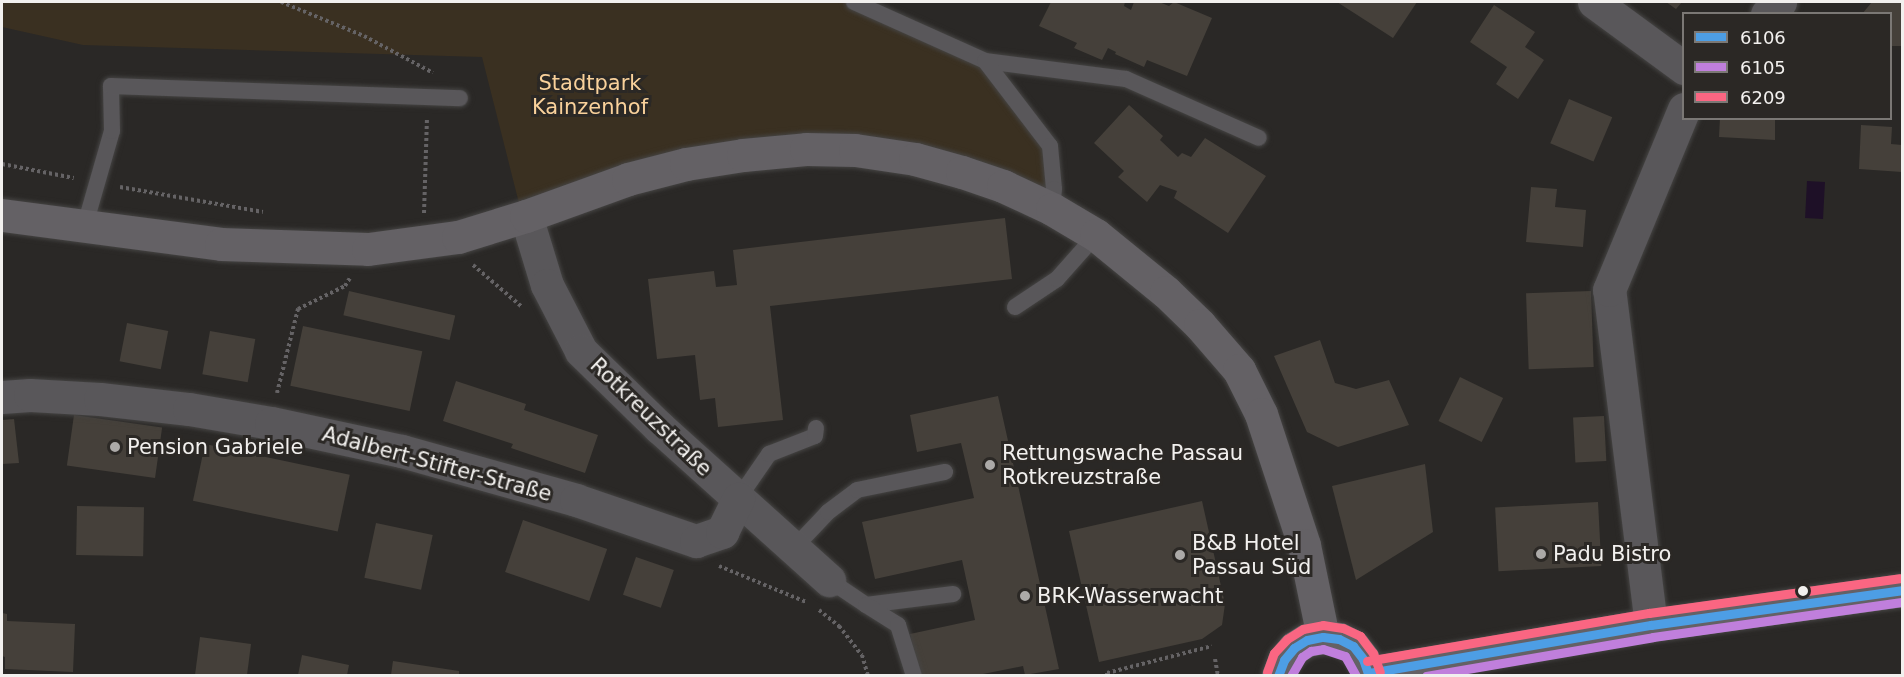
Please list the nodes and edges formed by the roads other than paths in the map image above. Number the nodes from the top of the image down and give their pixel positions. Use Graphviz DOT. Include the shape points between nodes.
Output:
graph roads {
  1 [pos="854,2"];
  2 [pos="1594,2"];
  3 [pos="985,61"];
  4 [pos="1682,67"];
  5 [pos="460,98"];
  6 [pos="1682,111"];
  7 [pos="1259,138"];
  8 [pos="1052,209"];
  9 [pos="2,215"];
  10 [pos="525,216"];
  11 [pos="85,225"];
  12 [pos="1096,234"];
  13 [pos="1015,308"];
  14 [pos="2,397"];
  15 [pos="816,428"];
  16 [pos="945,472"];
  17 [pos="738,499"];
  18 [pos="794,548"];
  19 [pos="829,580"];
  20 [pos="1902,590"];
  21 [pos="953,594"];
  22 [pos="866,605"];
  23 [pos="1651,625"];
  24 [pos="1323,637"];
  25 [pos="1369,674"];
  26 [pos="914,675"];
  27 [pos="1278,675"];
  1 -- 3 [label="lane"];
  2 -- 4 [label="street"];
  3 -- 7 [label="lane" via="1126,79"];
  3 -- 8 [label="lane" via="1050,146"];
  5 -- 11 [label="lane" via="111,86 112,131"];
  6 -- 23 [label="street" via="1609,290"];
  8 -- 10 [label="street" via="1003,186 915,159 855,150 806,149 686,164 628,179"];
  8 -- 12 [label="street"];
  9 -- 11 [label="street"];
  10 -- 11 [label="street" via="458,237 368,249 221,244"];
  10 -- 17 [label="street, Rotkreuzstraße" via="547,285 581,351"];
  12 -- 13 [label="lane" via="1057,279"];
  12 -- 24 [label="street" via="1166,292 1239,370 1261,414 1304,545"];
  14 -- 17 [label="street, Adalbert-Stifter-Straße" via="30,394 100,399 189,409 293,428 402,451 576,500 696,541 722,532"];
  15 -- 17 [label="lane" via="815,436 770,454"];
  16 -- 18 [label="lane" via="857,490 828,512"];
  17 -- 18 [label="street, Rotkreuzstraße"];
  18 -- 19 [label="street, Rotkreuzstraße"];
  19 -- 22 [label="lane"];
  20 -- 23 [label="street"];
  21 -- 22 [label="lane"];
  22 -- 26 [label="lane" via="898,625"];
  23 -- 25 [label="street"];
  24 -- 25 [label="street" via="1353,646"];
  24 -- 27 [label="street" via="1307,639 1294,648"];
}
